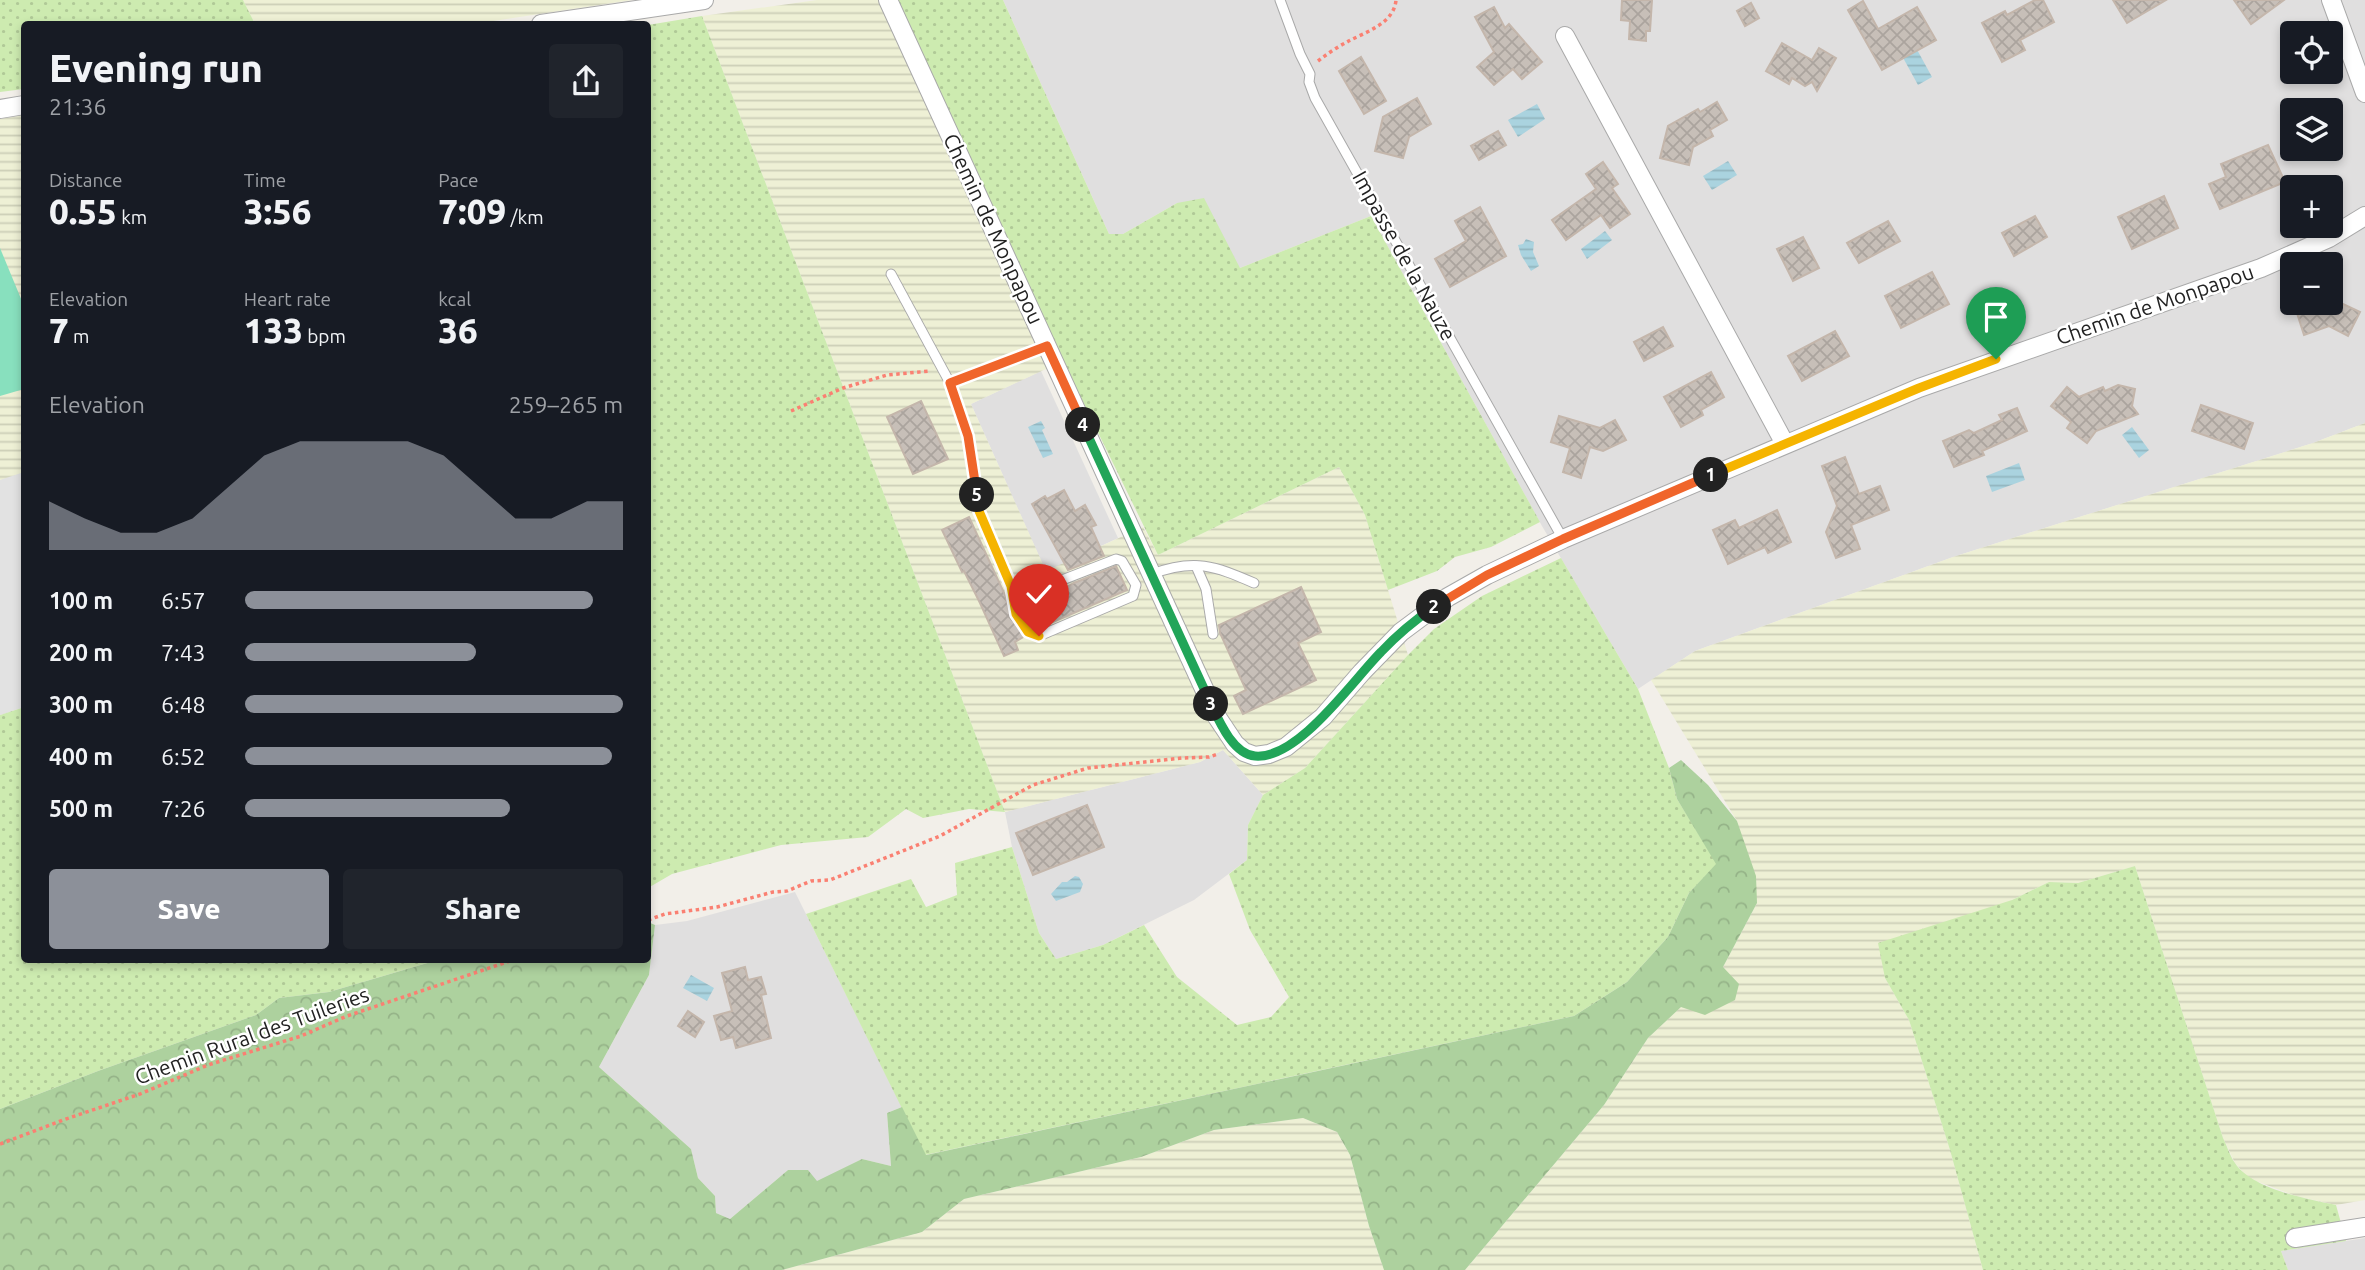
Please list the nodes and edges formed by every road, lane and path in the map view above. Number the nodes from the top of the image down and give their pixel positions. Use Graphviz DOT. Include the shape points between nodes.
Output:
graph roads {
  1 [pos="704,0"];
  2 [pos="888,0"];
  3 [pos="1280,0"];
  4 [pos="1396,0"];
  5 [pos="2331,0"];
  6 [pos="561,21"];
  7 [pos="1565,36"];
  8 [pos="1310,74"];
  9 [pos="2365,93"];
  10 [pos="21,106"];
  11 [pos="0,109"];
  12 [pos="2365,216"];
  13 [pos="891,274"];
  14 [pos="1047,346"];
  15 [pos="942,369"];
  16 [pos="950,383"];
  17 [pos="791,411"];
  18 [pos="1785,444"];
  19 [pos="1563,539"];
  20 [pos="1196,566"];
  21 [pos="1152,574"];
  22 [pos="1254,583"];
  23 [pos="1011,586"];
  24 [pos="1213,634"];
  25 [pos="1235,744"];
  26 [pos="651,919"];
  27 [pos="504,963"];
  28 [pos="0,1144"];
  29 [pos="2365,1227"];
  30 [pos="2295,1238"];
  1 -- 6 [label="street"];
  2 -- 14 [label="street, Chemin de Monpapou"];
  3 -- 8 [label="lane, Impasse de la Nauze"];
  4 -- 8 [label="path" via="1395,9 1381,24 1343,43 1319,60"];
  5 -- 9 [label="street"];
  7 -- 18 [label="street"];
  8 -- 19 [label="lane, Impasse de la Nauze" via="1315,98"];
  10 -- 11 [label="street"];
  12 -- 18 [label="street, Chemin de Monpapou" via="2329,239 2261,268 1996,359"];
  13 -- 15 [label="lane"];
  14 -- 16 [label="lane"];
  14 -- 21 [label="street, Chemin de Monpapou"];
  15 -- 16 [label="lane"];
  15 -- 17 [label="path" via="887,375 843,387"];
  16 -- 23 [label="lane" via="968,436 979,511"];
  18 -- 19 [label="street, Chemin de Monpapou"];
  19 -- 25 [label="street, Chemin de Monpapou" via="1487,575 1421,616 1322,717 1286,747 1255,756"];
  20 -- 21 [label="lane" via="1176,565"];
  20 -- 22 [label="lane" via="1217,567"];
  20 -- 24 [label="lane" via="1206,589"];
  21 -- 25 [label="street, Chemin de Monpapou" via="1217,717"];
  23 -- 23 [label="lane" via="1021,596 1116,559 1122,561 1136,585 1133,596 1039,636 1028,632 1016,614"];
  25 -- 26 [label="path" via="1209,757 1088,768 1033,785 940,836 830,880"];
  27 -- 28 [label="path, Chemin Rural des Tuileries" via="208,1065"];
  29 -- 30 [label="street"];
}
